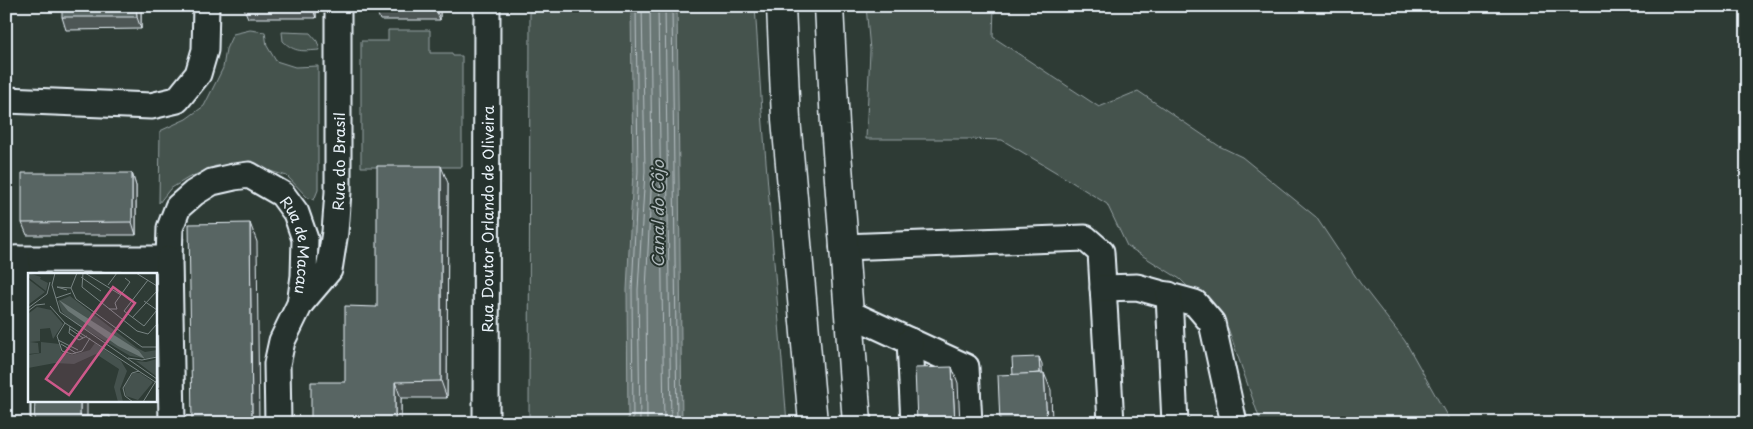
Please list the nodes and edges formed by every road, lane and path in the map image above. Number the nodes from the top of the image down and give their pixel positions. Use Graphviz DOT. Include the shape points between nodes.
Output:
graph roads {
  1 [pos="206,6"];
  2 [pos="338,6"];
  3 [pos="781,6"];
  4 [pos="829,6"];
  5 [pos="487,10"];
  6 [pos="6,100"];
  7 [pos="843,247"];
  8 [pos="12,259"];
  9 [pos="170,259"];
  10 [pos="1103,288"];
  11 [pos="1169,295"];
  12 [pos="300,304"];
  13 [pos="849,313"];
  14 [pos="910,341"];
  15 [pos="18,423"];
  16 [pos="172,423"];
  17 [pos="278,423"];
  18 [pos="486,423"];
  19 [pos="813,423"];
  20 [pos="857,423"];
  21 [pos="914,423"];
  22 [pos="969,423"];
  23 [pos="1111,423"];
  24 [pos="1175,423"];
  25 [pos="1234,423"];
  1 -- 6 [label="street" via="205,50 198,74 177,100 151,106"];
  2 -- 12 [label="street, Rua do Brasil" via="335,232 329,270"];
  3 -- 19 [label="main road" via="786,119"];
  4 -- 7 [label="main road"];
  5 -- 18 [label="street, Rua Doutor Orlando de Oliveira"];
  7 -- 10 [label="street" via="1085,238 1100,252"];
  7 -- 13 [label="main road"];
  8 -- 9 [label="street"];
  8 -- 15 [label="street"];
  9 -- 12 [label="street, Rua de Macau" via="170,228 178,207 212,182 249,175 282,194 296,213 305,238"];
  9 -- 16 [label="street, Rua de Macau"];
  10 -- 11 [label="street" via="1137,287"];
  10 -- 23 [label="street"];
  11 -- 24 [label="street"];
  11 -- 25 [label="street" via="1195,303 1212,323"];
  12 -- 17 [label="street" via="282,341 277,364"];
  13 -- 14 [label="street"];
  13 -- 20 [label="main road"];
  14 -- 21 [label="street"];
  14 -- 22 [label="street" via="966,367"];
}
